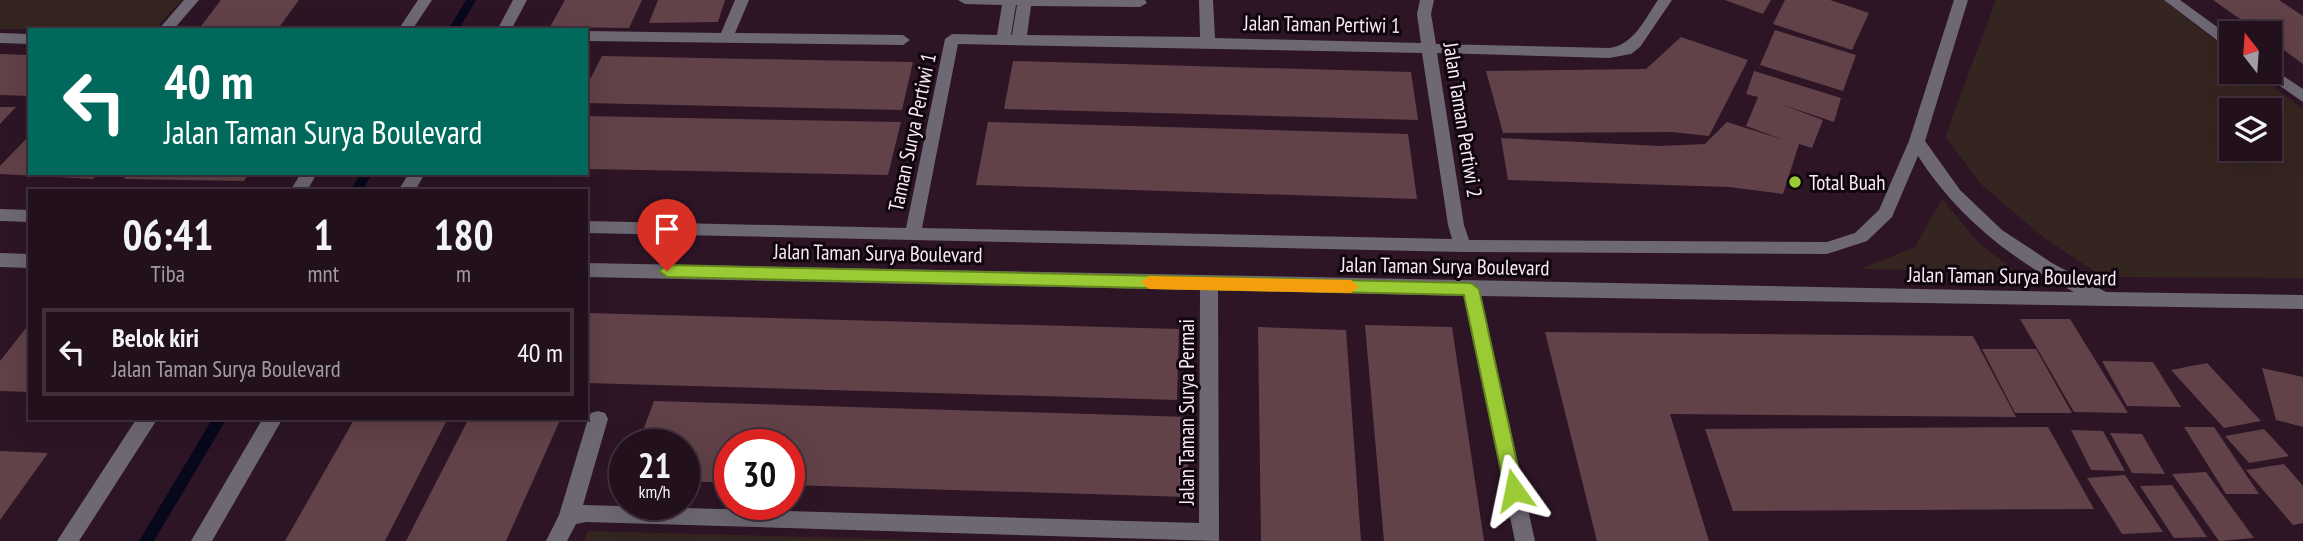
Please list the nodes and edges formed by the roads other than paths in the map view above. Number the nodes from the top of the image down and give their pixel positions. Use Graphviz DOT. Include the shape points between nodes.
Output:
graph roads {
  1 [pos="192,0"];
  2 [pos="425,0"];
  3 [pos="520,0"];
  4 [pos="742,0"];
  5 [pos="965,0"];
  6 [pos="1206,0"];
  7 [pos="1427,0"];
  8 [pos="1665,0"];
  9 [pos="1961,0"];
  10 [pos="2171,0"];
  11 [pos="1018,1"];
  12 [pos="1140,3"];
  13 [pos="167,28"];
  14 [pos="406,28"];
  15 [pos="505,28"];
  16 [pos="2219,35"];
  17 [pos="588,36"];
  18 [pos="0,38"];
  19 [pos="726,38"];
  20 [pos="28,39"];
  21 [pos="952,39"];
  22 [pos="903,40"];
  23 [pos="1011,40"];
  24 [pos="1208,42"];
  25 [pos="1430,48"];
  26 [pos="2282,82"];
  27 [pos="2303,97"];
  28 [pos="1917,141"];
  29 [pos="0,215"];
  30 [pos="28,216"];
  31 [pos="588,227"];
  32 [pos="913,233"];
  33 [pos="1463,246"];
  34 [pos="0,260"];
  35 [pos="28,261"];
  36 [pos="588,270"];
  37 [pos="1209,284"];
  38 [pos="1471,289"];
  39 [pos="2105,300"];
  40 [pos="2303,302"];
  41 [pos="598,419"];
  42 [pos="147,420"];
  43 [pos="272,420"];
  44 [pos="569,517"];
  45 [pos="1209,537"];
  46 [pos="67,541"];
  47 [pos="201,541"];
  48 [pos="556,541"];
  49 [pos="1525,541"];
  1 -- 13 [label="street"];
  2 -- 14 [label="street"];
  3 -- 15 [label="street"];
  4 -- 19 [label="street"];
  5 -- 11 [label="street"];
  6 -- 24 [label="street"];
  7 -- 25 [label="street, Jalan Taman Pertiwi 2" via="1424,14"];
  8 -- 25 [label="street, Jalan Taman Pertiwi 1" via="1626,51"];
  9 -- 28 [label="street, Jalan Taman Surya Boulevard"];
  10 -- 16 [label="street"];
  11 -- 12 [label="street"];
  11 -- 23 [label="street"];
  17 -- 19 [label="street"];
  18 -- 20 [label="street"];
  19 -- 22 [label="street"];
  21 -- 23 [label="street, Jalan Taman Pertiwi 1"];
  21 -- 32 [label="street, Taman Surya Pertiwi 1"];
  23 -- 24 [label="street, Jalan Taman Pertiwi 1"];
  24 -- 25 [label="street, Jalan Taman Pertiwi 1"];
  25 -- 33 [label="street, Jalan Taman Pertiwi 2"];
  26 -- 27 [label="street"];
  28 -- 33 [label="street, Jalan Taman Surya Boulevard" via="1886,213 1861,237 1827,248"];
  28 -- 39 [label="street" via="1944,185 1989,230"];
  29 -- 30 [label="street"];
  31 -- 32 [label="street, Jalan Taman Surya Boulevard"];
  32 -- 33 [label="street, Jalan Taman Surya Boulevard"];
  34 -- 35 [label="street"];
  36 -- 37 [label="street, Jalan Taman Surya Boulevard"];
  37 -- 38 [label="street, Jalan Taman Surya Boulevard"];
  37 -- 45 [label="street, Jalan Taman Surya Permai"];
  38 -- 39 [label="street, Jalan Taman Surya Boulevard"];
  38 -- 49 [label="street"];
  39 -- 40 [label="street, Jalan Taman Surya Boulevard"];
  41 -- 44 [label="street"];
  42 -- 46 [label="street"];
  43 -- 47 [label="street"];
  44 -- 45 [label="street" via="600,514"];
  44 -- 48 [label="street"];
}
